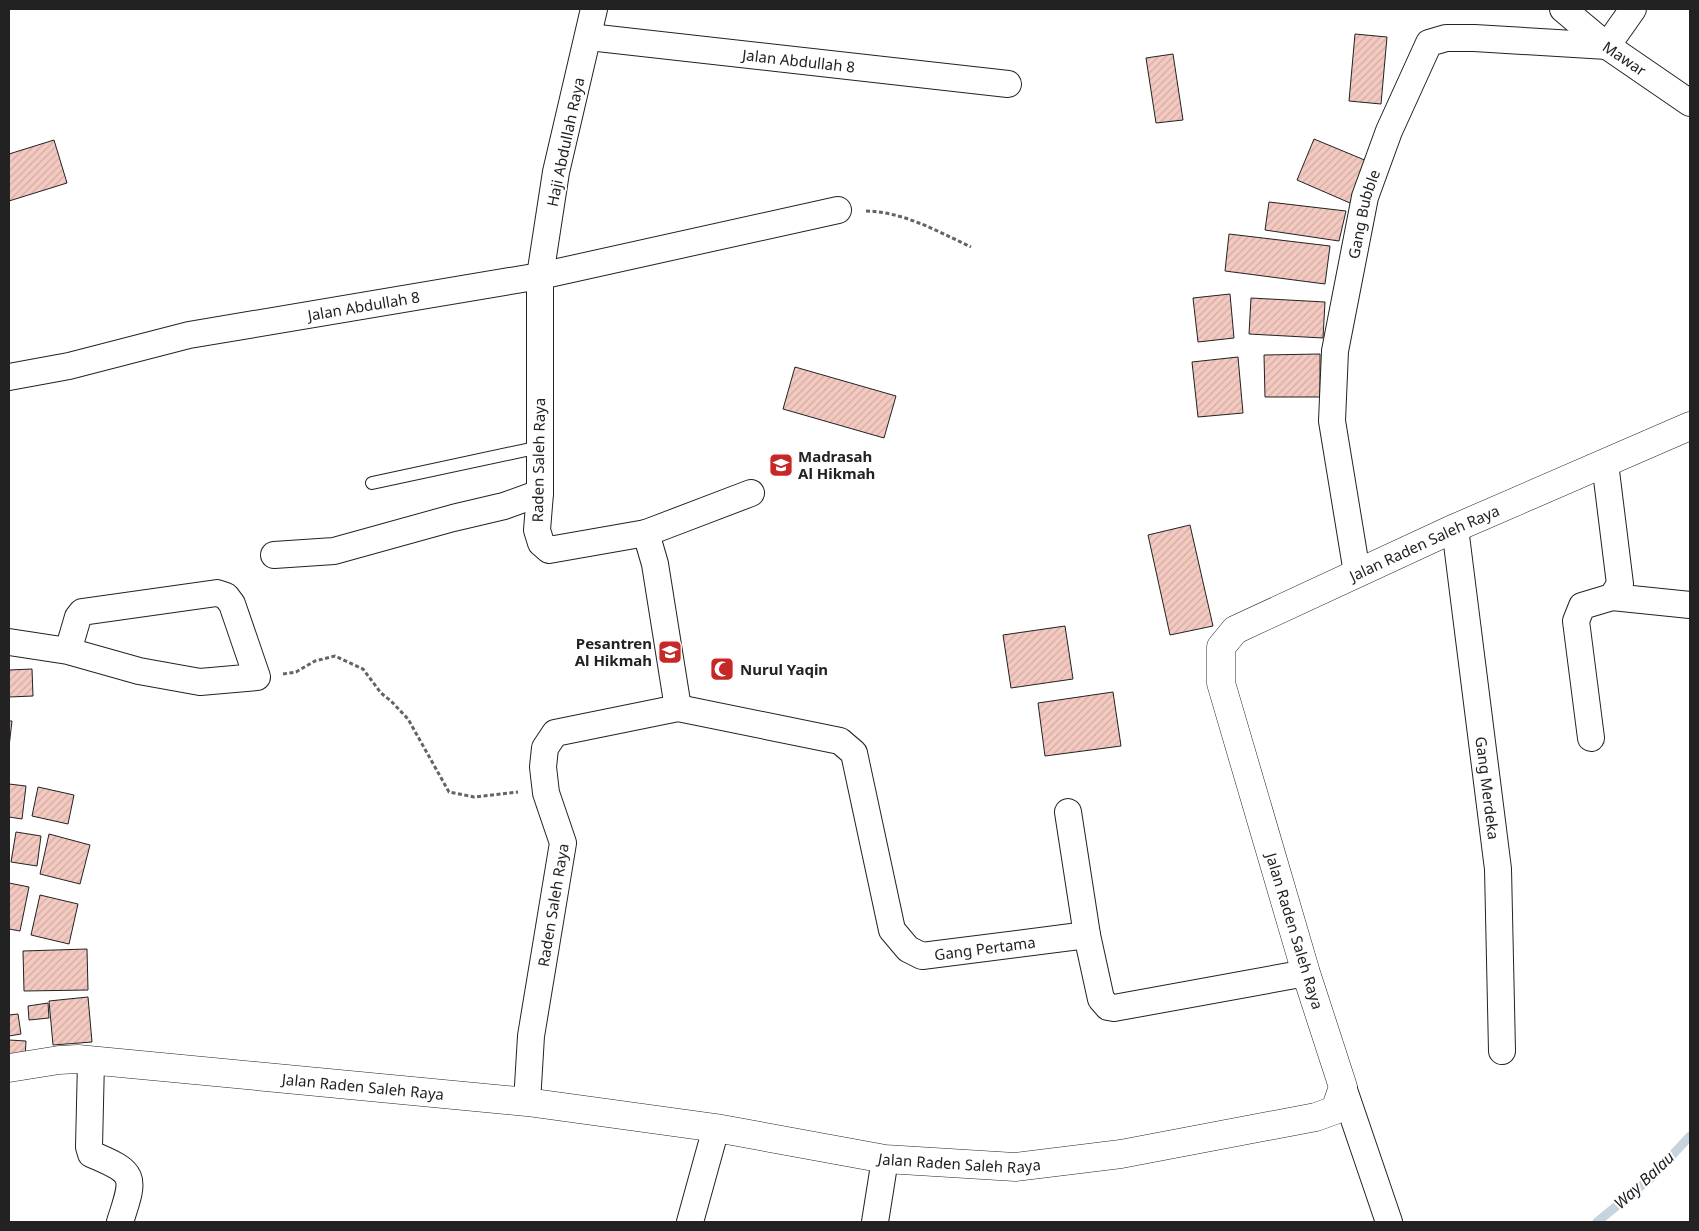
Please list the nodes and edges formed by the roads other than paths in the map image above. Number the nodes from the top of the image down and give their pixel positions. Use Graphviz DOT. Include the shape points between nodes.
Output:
graph roads {
  1 [pos="594,9"];
  2 [pos="1563,9"];
  3 [pos="1633,9"];
  4 [pos="589,36"];
  5 [pos="1607,46"];
  6 [pos="1008,84"];
  7 [pos="1690,103"];
  8 [pos="838,210"];
  9 [pos="540,276"];
  10 [pos="9,377"];
  11 [pos="1690,426"];
  12 [pos="540,447"];
  13 [pos="1605,463"];
  14 [pos="372,483"];
  15 [pos="540,493"];
  16 [pos="751,493"];
  17 [pos="1455,528"];
  18 [pos="646,532"];
  19 [pos="274,555"];
  20 [pos="1357,573"];
  21 [pos="1612,597"];
  22 [pos="1690,605"];
  23 [pos="9,642"];
  24 [pos="68,651"];
  25 [pos="678,708"];
  26 [pos="1591,738"];
  27 [pos="1068,812"];
  28 [pos="1087,935"];
  29 [pos="1306,973"];
  30 [pos="1502,1050"];
  31 [pos="91,1061"];
  32 [pos="9,1068"];
  33 [pos="1343,1087"];
  34 [pos="528,1102"];
  35 [pos="716,1128"];
  36 [pos="885,1159"];
  37 [pos="120,1222"];
  38 [pos="690,1222"];
  39 [pos="875,1222"];
  40 [pos="1389,1222"];
  1 -- 4 [label="street, Haji Abdullah Raya"];
  2 -- 5 [label="street, Mawar"];
  3 -- 5 [label="street"];
  4 -- 6 [label="street, Jalan Abdullah 8"];
  4 -- 9 [label="street, Haji Abdullah Raya" via="556,172"];
  5 -- 7 [label="street, Mawar"];
  5 -- 20 [label="street, Gang Bubble" via="1446,38 1429,43 1419,62 1365,197 1335,351 1332,421"];
  8 -- 9 [label="street, Jalan Abdullah 8"];
  9 -- 10 [label="street, Jalan Abdullah 8" via="189,335 69,366"];
  9 -- 12 [label="street, Raden Saleh Raya"];
  11 -- 13 [label="street, Jalan Raden Saleh Raya"];
  12 -- 14 [label="lane"];
  12 -- 15 [label="street, Raden Saleh Raya"];
  13 -- 17 [label="street, Jalan Raden Saleh Raya"];
  13 -- 21 [label="street" via="1620,584"];
  15 -- 18 [label="street, Raden Saleh Raya" via="537,530 541,543 550,550"];
  15 -- 19 [label="street" via="504,506 334,551"];
  16 -- 18 [label="street"];
  17 -- 20 [label="street, Jalan Raden Saleh Raya"];
  17 -- 30 [label="street, Gang Merdeka" via="1498,869"];
  18 -- 25 [label="street" via="655,564"];
  20 -- 29 [label="street, Jalan Raden Saleh Raya" via="1235,630 1221,647 1222,684"];
  21 -- 22 [label="street"];
  21 -- 26 [label="street" via="1582,606 1576,621"];
  23 -- 24 [label="street"];
  24 -- 24 [label="street" via="139,671 200,682 257,676 232,604 226,596 217,593 82,612"];
  25 -- 28 [label="street, Gang Pertama" via="840,741 854,753 892,930 908,949 922,956"];
  25 -- 34 [label="street, Raden Saleh Raya" via="555,733 545,748 546,793 563,843 532,1036"];
  27 -- 28 [label="street"];
  28 -- 29 [label="street" via="1101,999 1108,1008"];
  29 -- 33 [label="street, Jalan Raden Saleh Raya"];
  31 -- 32 [label="street, Jalan Raden Saleh Raya" via="59,1060"];
  31 -- 34 [label="street, Jalan Raden Saleh Raya"];
  31 -- 37 [label="street" via="88,1147 91,1154 118,1165 131,1181"];
  33 -- 36 [label="street, Jalan Raden Saleh Raya" via="1335,1110 1316,1117 1121,1154 1015,1167"];
  33 -- 40 [label="street"];
  34 -- 35 [label="street, Jalan Raden Saleh Raya"];
  35 -- 36 [label="street, Jalan Raden Saleh Raya"];
  35 -- 38 [label="street"];
  36 -- 39 [label="street"];
}
